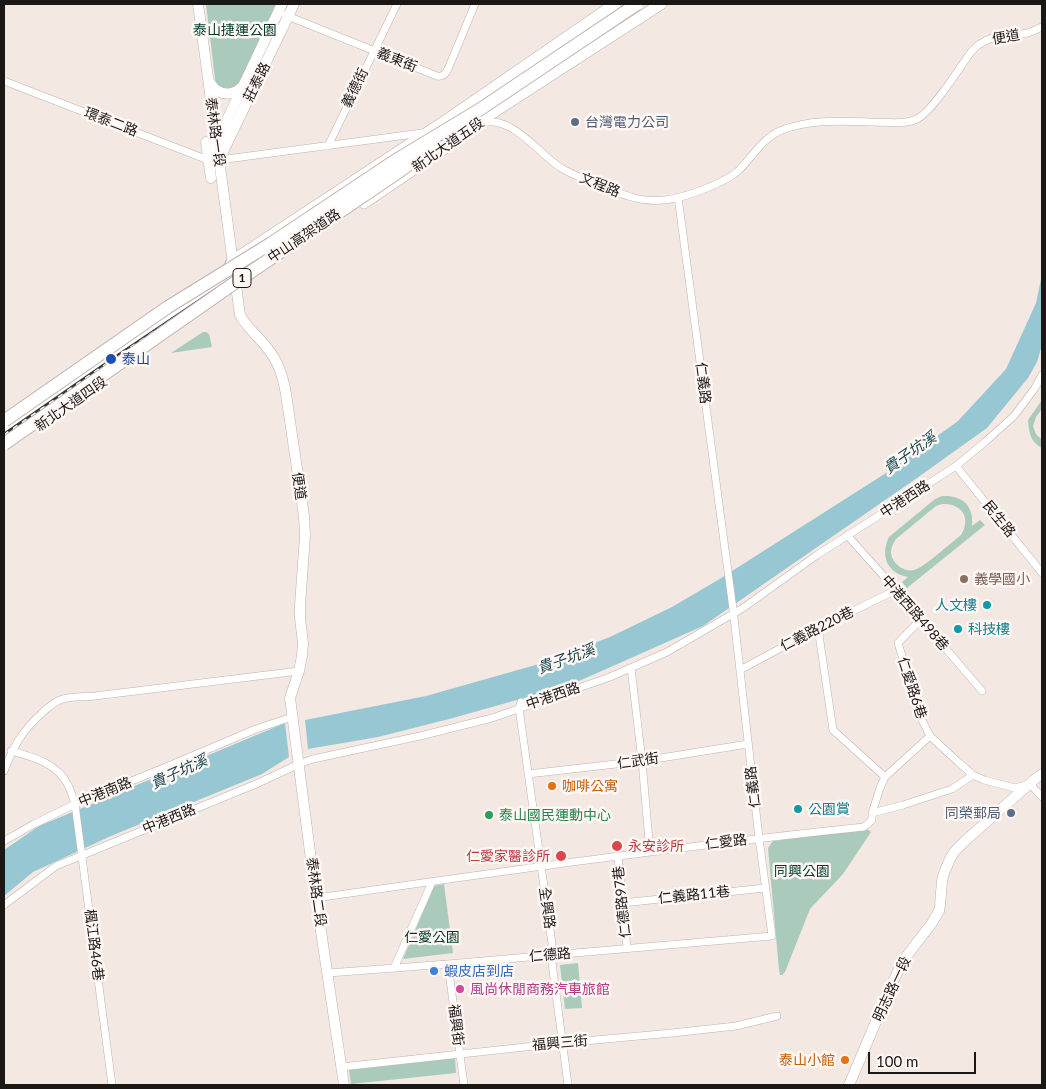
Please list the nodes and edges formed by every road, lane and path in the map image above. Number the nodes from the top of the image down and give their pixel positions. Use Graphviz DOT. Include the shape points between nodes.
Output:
graph roads {
  1 [pos="198,4"];
  2 [pos="294,4"];
  3 [pos="396,4"];
  4 [pos="475,4"];
  5 [pos="616,4"];
  6 [pos="637,4"];
  7 [pos="661,4"];
  8 [pos="283,11"];
  9 [pos="632,22"];
  10 [pos="1042,27"];
  11 [pos="374,51"];
  12 [pos="955,74"];
  13 [pos="4,80"];
  14 [pos="209,81"];
  15 [pos="244,84"];
  16 [pos="479,110"];
  17 [pos="477,124"];
  18 [pos="427,132"];
  19 [pos="206,142"];
  20 [pos="217,142"];
  21 [pos="328,146"];
  22 [pos="214,160"];
  23 [pos="211,178"];
  24 [pos="338,191"];
  25 [pos="678,197"];
  26 [pos="352,211"];
  27 [pos="233,260"];
  28 [pos="230,285"];
  29 [pos="1042,375"];
  30 [pos="4,415"];
  31 [pos="4,421"];
  32 [pos="4,433"];
  33 [pos="4,444"];
  34 [pos="4,450"];
  35 [pos="956,466"];
  36 [pos="847,535"];
  37 [pos="1042,573"];
  38 [pos="896,590"];
  39 [pos="733,611"];
  40 [pos="921,619"];
  41 [pos="818,628"];
  42 [pos="632,668"];
  43 [pos="740,670"];
  44 [pos="299,671"];
  45 [pos="982,691"];
  46 [pos="290,698"];
  47 [pos="520,705"];
  48 [pos="293,719"];
  49 [pos="930,736"];
  50 [pos="748,744"];
  51 [pos="11,751"];
  52 [pos="298,760"];
  53 [pos="642,761"];
  54 [pos="4,771"];
  55 [pos="528,774"];
  56 [pos="1042,774"];
  57 [pos="973,776"];
  58 [pos="885,777"];
  59 [pos="1030,784"];
  60 [pos="1042,798"];
  61 [pos="76,806"];
  62 [pos="872,813"];
  63 [pos="759,838"];
  64 [pos="4,841"];
  65 [pos="650,852"];
  66 [pos="82,853"];
  67 [pos="618,856"];
  68 [pos="541,866"];
  69 [pos="432,882"];
  70 [pos="765,888"];
  71 [pos="316,898"];
  72 [pos="622,903"];
  73 [pos="4,905"];
  74 [pos="772,936"];
  75 [pos="627,948"];
  76 [pos="551,955"];
  77 [pos="448,964"];
  78 [pos="394,968"];
  79 [pos="328,973"];
  80 [pos="777,1016"];
  81 [pos="562,1042"];
  82 [pos="460,1053"];
  83 [pos="341,1067"];
  84 [pos="112,1085"];
  85 [pos="344,1085"];
  86 [pos="464,1085"];
  87 [pos="568,1085"];
  88 [pos="849,1085"];
  1 -- 14 [label="main road, 泰林路一段"];
  2 -- 8 [label="main road, 莊泰路"];
  3 -- 11 [label="street, 義德街"];
  4 -- 11 [label="street, 義東街" via="444,75 437,76"];
  5 -- 9 [label="main road" via="616,14"];
  5 -- 18 [label="main road, 新北大道五段 / 1"];
  6 -- 16 [label="highway, 中山高架道路 / 1, bridge"];
  7 -- 9 [label="main road, 新北大道五段 / 1"];
  8 -- 11 [label="street, 義東街"];
  8 -- 15 [label="main road, 莊泰路"];
  8 -- 22 [label="main road, 莊泰路"];
  9 -- 17 [label="main road, 新北大道五段 / 1"];
  10 -- 12 [label="street, 便道" via="985,41 971,52"];
  11 -- 21 [label="street, 義德街"];
  12 -- 25 [label="street, 文程路" via="931,108 918,119 909,122 810,123 781,131 766,139 728,178"];
  13 -- 22 [label="street, 環泰二路"];
  14 -- 15 [label="main road" via="224,94 238,91"];
  14 -- 20 [label="main road, 泰林路一段"];
  15 -- 20 [label="main road, 莊泰路"];
  16 -- 31 [label="highway, 中山高架道路 / 1, bridge" via="168,307"];
  16 -- 33 [label="highway, 中山高架道路 / 1, bridge" via="400,172"];
  17 -- 18 [label="street, 文程路"];
  17 -- 25 [label="street, 文程路" via="494,121 508,126 560,167 632,198 665,200"];
  17 -- 26 [label="main road, 新北大道五段 / 1"];
  18 -- 21 [label="street, 文程路"];
  18 -- 24 [label="main road, 新北大道五段 / 1"];
  19 -- 22 [label="main road, 泰林路一段"];
  20 -- 22 [label="main road, 泰林路一段"];
  21 -- 22 [label="street, 文程路"];
  22 -- 23 [label="main road, 泰林路一段"];
  22 -- 27 [label="main road, 泰林路一段"];
  24 -- 26 [label="main road" via="352,197"];
  24 -- 27 [label="main road, 新北大道五段 / 1"];
  25 -- 39 [label="street, 仁義路"];
  26 -- 28 [label="main road, 新北大道五段 / 1"];
  27 -- 28 [label="highway"];
  27 -- 30 [label="main road, 1"];
  28 -- 32 [label="highway" via="94,370"];
  28 -- 34 [label="main road, 新北大道四段 / 1"];
  28 -- 44 [label="main road, 便道" via="245,324 268,348 277,363 286,394 305,536 300,605 303,643"];
  29 -- 35 [label="street, 中港西路" via="1014,416"];
  35 -- 36 [label="street, 中港西路"];
  35 -- 37 [label="street, 民生路"];
  36 -- 38 [label="street, 中港西路498巷"];
  36 -- 39 [label="street, 中港西路"];
  38 -- 40 [label="street, 中港西路498巷"];
  38 -- 41 [label="street, 仁義路220巷"];
  39 -- 42 [label="street, 中港西路" via="667,652"];
  39 -- 43 [label="street, 仁義路"];
  40 -- 45 [label="street, 中港西路498巷"];
  40 -- 49 [label="street, 仁愛路6巷" via="898,644"];
  41 -- 43 [label="street, 仁義路220巷"];
  41 -- 58 [label="street" via="833,730"];
  42 -- 47 [label="street, 中港西路"];
  42 -- 53 [label="street"];
  43 -- 50 [label="street, 仁義路"];
  44 -- 46 [label="main road, 便道"];
  44 -- 51 [label="street" via="61,699 34,720"];
  46 -- 48 [label="main road, 泰林路二段"];
  47 -- 52 [label="street, 中港西路" via="492,718 429,734"];
  47 -- 55 [label="street, 全興路"];
  48 -- 52 [label="main road, 泰林路二段"];
  48 -- 61 [label="street, 中港南路" via="256,729"];
  49 -- 57 [label="street, 仁愛路6巷"];
  49 -- 58 [label="street"];
  50 -- 53 [label="street, 仁武街"];
  50 -- 63 [label="street, 仁義路"];
  51 -- 54 [label="street"];
  51 -- 61 [label="street, 楓江路46巷" via="36,758 54,768 68,784"];
  52 -- 66 [label="street, 中港西路" via="256,784"];
  52 -- 71 [label="main road, 泰林路二段"];
  53 -- 55 [label="street, 仁武街"];
  53 -- 65 [label="street"];
  55 -- 68 [label="street, 全興路"];
  56 -- 59 [label="main road, 明志路一段"];
  57 -- 59 [label="street" via="1015,788"];
  57 -- 62 [label="street, 仁愛路" via="952,789"];
  58 -- 62 [label="street"];
  59 -- 60 [label="street"];
  59 -- 88 [label="main road, 明志路一段" via="954,852 944,873 939,911 902,962"];
  61 -- 64 [label="street, 中港南路"];
  61 -- 66 [label="street, 楓江路46巷"];
  62 -- 63 [label="street, 仁愛路" via="872,820 864,827"];
  63 -- 65 [label="street, 仁愛路"];
  63 -- 70 [label="street, 仁義路"];
  65 -- 67 [label="street, 仁愛路"];
  66 -- 73 [label="street, 中港西路" via="56,866"];
  66 -- 84 [label="street, 楓江路46巷"];
  67 -- 68 [label="street, 仁愛路"];
  67 -- 72 [label="street, 仁德路97巷"];
  68 -- 69 [label="street, 仁愛路"];
  68 -- 76 [label="street, 全興路"];
  69 -- 71 [label="street, 仁愛路"];
  69 -- 78 [label="street"];
  70 -- 72 [label="street, 仁義路11巷"];
  70 -- 74 [label="street, 仁義路"];
  71 -- 79 [label="main road, 泰林路二段"];
  72 -- 75 [label="street, 仁德路97巷"];
  74 -- 75 [label="street, 仁德路"];
  75 -- 76 [label="street, 仁德路"];
  76 -- 77 [label="street, 仁德路"];
  76 -- 81 [label="street, 全興路"];
  77 -- 78 [label="street, 仁德路"];
  77 -- 82 [label="street, 福興街"];
  78 -- 79 [label="street, 仁德路"];
  79 -- 83 [label="main road, 泰林路二段"];
  80 -- 81 [label="street, 福興三街" via="736,1026"];
  81 -- 82 [label="street, 福興三街"];
  81 -- 87 [label="street, 全興路"];
  82 -- 83 [label="street, 福興三街"];
  82 -- 86 [label="street, 福興街"];
  83 -- 85 [label="main road, 泰林路二段"];
}
